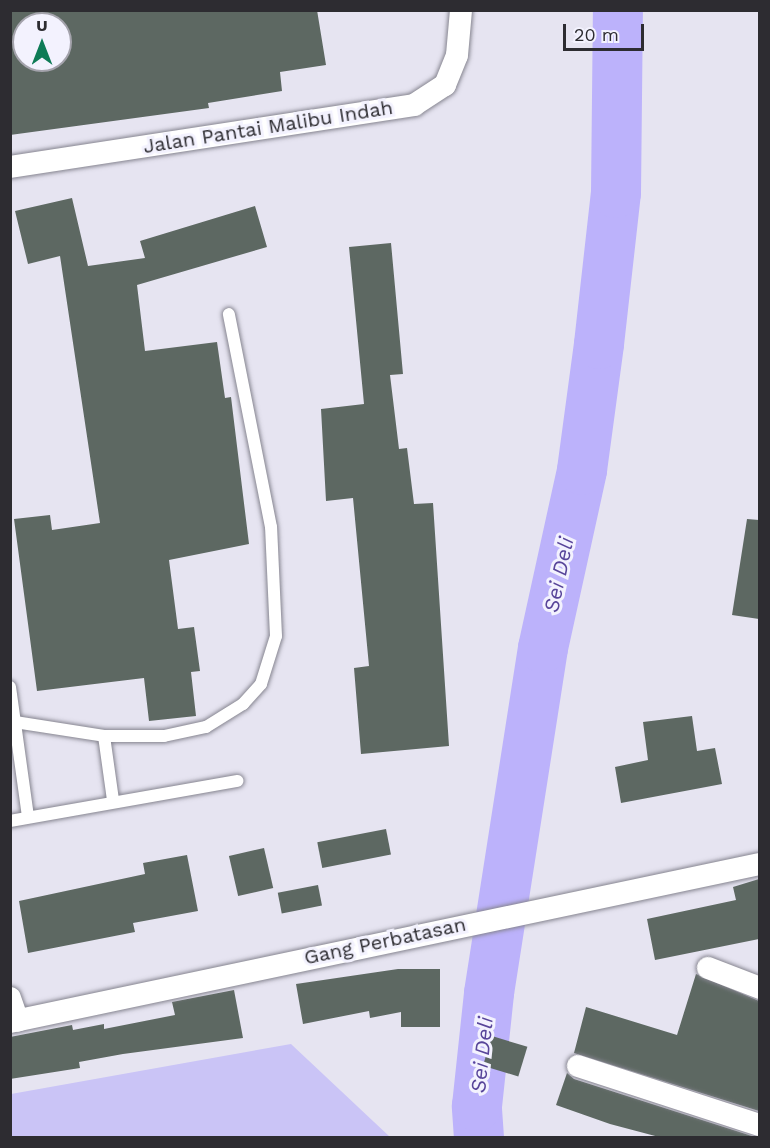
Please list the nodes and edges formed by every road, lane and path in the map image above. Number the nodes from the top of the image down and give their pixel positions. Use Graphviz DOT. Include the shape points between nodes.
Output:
graph roads {
  1 [pos="461,10"];
  2 [pos="10,167"];
  3 [pos="229,314"];
  4 [pos="10,687"];
  5 [pos="15,723"];
  6 [pos="104,735"];
  7 [pos="238,781"];
  8 [pos="113,800"];
  9 [pos="28,817"];
  10 [pos="10,821"];
  11 [pos="759,864"];
  12 [pos="708,968"];
  13 [pos="759,988"];
  14 [pos="10,998"];
  15 [pos="14,1022"];
  16 [pos="578,1066"];
  17 [pos="759,1125"];
  1 -- 2 [label="street, Jalan Pantai Malibu Indah" via="456,54 445,85 414,105"];
  3 -- 6 [label="lane" via="271,527 276,636 261,684 226,716 206,727 164,735"];
  4 -- 5 [label="lane"];
  5 -- 6 [label="lane"];
  5 -- 9 [label="lane"];
  6 -- 8 [label="lane"];
  7 -- 8 [label="lane"];
  8 -- 9 [label="lane"];
  9 -- 10 [label="lane"];
  11 -- 15 [label="street, Gang Perbatasan" via="419,933"];
  12 -- 13 [label="street"];
  14 -- 15 [label="street"];
  16 -- 17 [label="street"];
}
